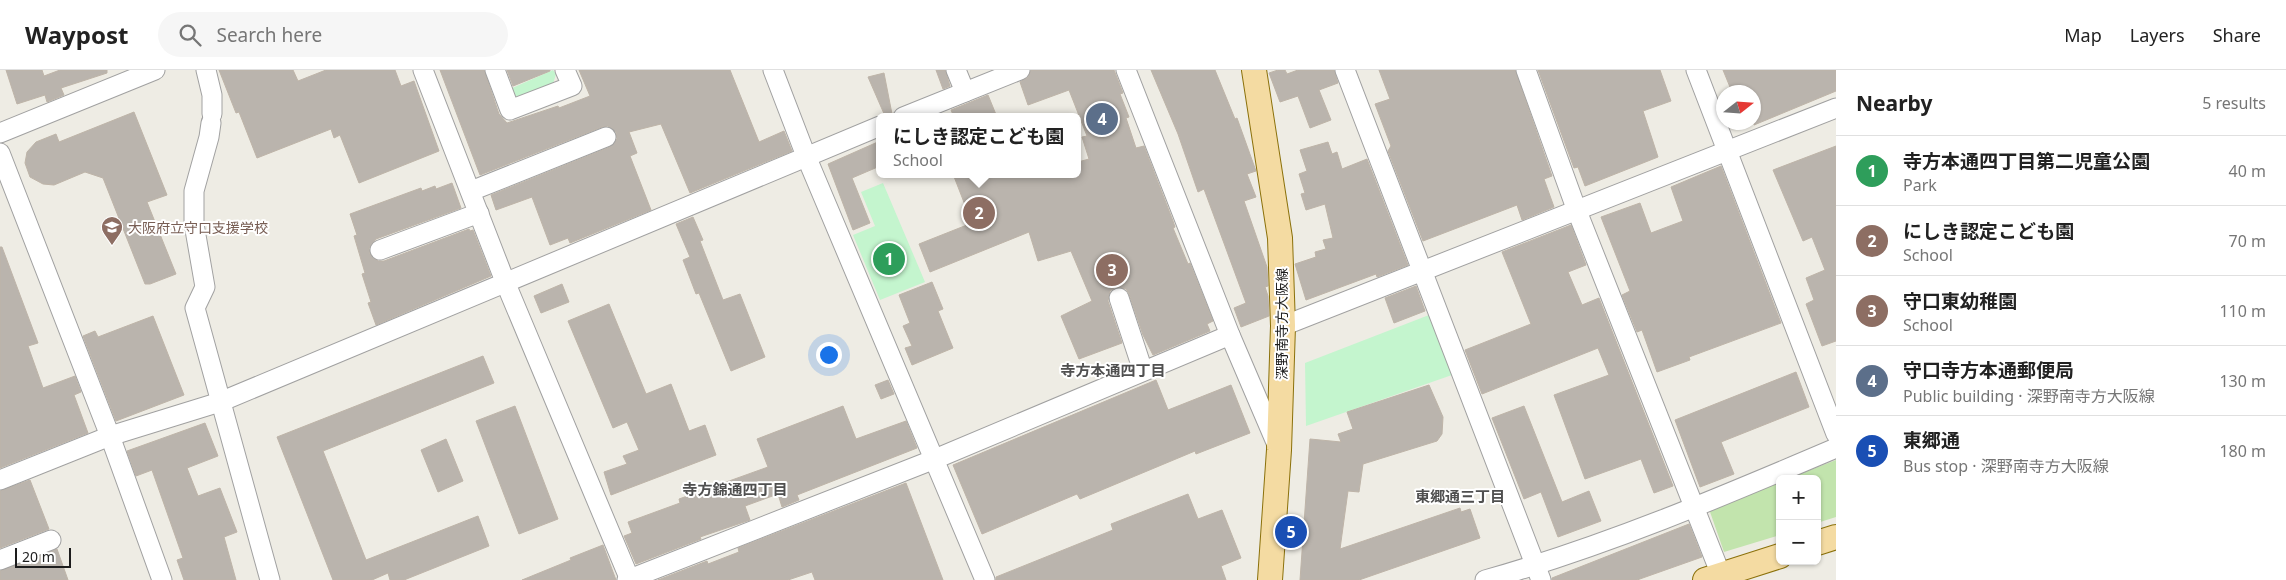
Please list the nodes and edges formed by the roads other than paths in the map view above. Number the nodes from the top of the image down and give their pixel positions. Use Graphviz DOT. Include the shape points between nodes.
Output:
graph roads {
  1 [pos="153,70"];
  2 [pos="206,70"];
  3 [pos="422,70"];
  4 [pos="495,70"];
  5 [pos="565,70"];
  6 [pos="773,70"];
  7 [pos="956,70"];
  8 [pos="1020,70"];
  9 [pos="1126,70"];
  10 [pos="1254,70"];
  11 [pos="1346,70"];
  12 [pos="1526,70"];
  13 [pos="1696,70"];
  14 [pos="965,92"];
  15 [pos="1836,108"];
  16 [pos="913,113"];
  17 [pos="876,128"];
  18 [pos="0,133"];
  19 [pos="606,137"];
  20 [pos="1727,151"];
  21 [pos="0,153"];
  22 [pos="806,156"];
  23 [pos="471,191"];
  24 [pos="1577,211"];
  25 [pos="479,213"];
  26 [pos="380,250"];
  27 [pos="1424,272"];
  28 [pos="506,284"];
  29 [pos="1119,298"];
  30 [pos="1283,326"];
  31 [pos="1230,335"];
  32 [pos="1143,371"];
  33 [pos="220,402"];
  34 [pos="1836,434"];
  35 [pos="110,436"];
  36 [pos="1836,448"];
  37 [pos="1279,450"];
  38 [pos="935,459"];
  39 [pos="0,480"];
  40 [pos="1696,507"];
  41 [pos="1836,537"];
  42 [pos="51,540"];
  43 [pos="1821,542"];
  44 [pos="1776,557"];
  45 [pos="0,560"];
  46 [pos="1538,573"];
  47 [pos="1716,578"];
  48 [pos="162,580"];
  49 [pos="270,580"];
  50 [pos="629,580"];
  51 [pos="985,580"];
  52 [pos="1270,580"];
  53 [pos="1485,580"];
  1 -- 18 [label="street"];
  2 -- 33 [label="street" via="212,95 212,119 194,191 194,224 205,287 195,308"];
  3 -- 23 [label="street"];
  4 -- 5 [label="street" via="510,110 572,86"];
  6 -- 22 [label="street"];
  7 -- 14 [label="street"];
  8 -- 14 [label="street"];
  9 -- 31 [label="street"];
  10 -- 30 [label="main road, 深野南寺方大阪線" via="1280,238"];
  11 -- 27 [label="street"];
  12 -- 24 [label="street"];
  13 -- 20 [label="street"];
  14 -- 16 [label="street"];
  15 -- 20 [label="street"];
  17 -- 22 [label="street"];
  19 -- 23 [label="street"];
  20 -- 24 [label="street"];
  20 -- 34 [label="street"];
  21 -- 35 [label="street"];
  22 -- 28 [label="street"];
  22 -- 38 [label="street"];
  23 -- 25 [label="street"];
  24 -- 27 [label="street"];
  24 -- 40 [label="street"];
  25 -- 26 [label="street"];
  25 -- 28 [label="street"];
  27 -- 30 [label="street"];
  27 -- 46 [label="street"];
  28 -- 33 [label="street"];
  28 -- 50 [label="street"];
  29 -- 32 [label="street"];
  30 -- 37 [label="main road, 深野南寺方大阪線"];
  31 -- 32 [label="street"];
  31 -- 37 [label="street"];
  32 -- 38 [label="street"];
  33 -- 35 [label="street"];
  33 -- 49 [label="street"];
  35 -- 39 [label="street"];
  35 -- 48 [label="street"];
  36 -- 40 [label="street"];
  37 -- 52 [label="main road, 深野南寺方大阪線"];
  38 -- 50 [label="street"];
  38 -- 51 [label="street"];
  40 -- 46 [label="street"];
  40 -- 47 [label="street"];
  41 -- 43 [label="main road"];
  42 -- 45 [label="street"];
  44 -- 47 [label="main road"];
  46 -- 53 [label="street"];
}
